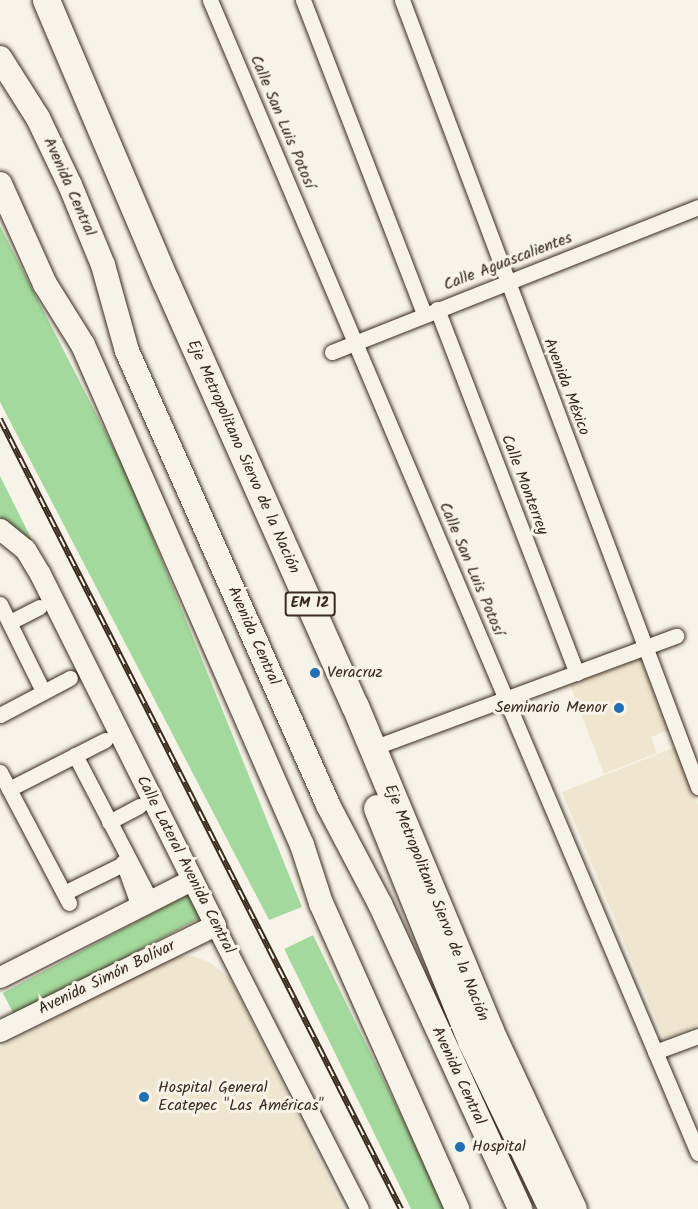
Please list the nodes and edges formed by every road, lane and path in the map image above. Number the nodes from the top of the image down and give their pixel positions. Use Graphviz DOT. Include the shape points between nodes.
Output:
graph roads {
  1 [pos="28,0"];
  2 [pos="46,0"];
  3 [pos="210,0"];
  4 [pos="303,0"];
  5 [pos="402,0"];
  6 [pos="0,58"];
  7 [pos="0,184"];
  8 [pos="698,207"];
  9 [pos="508,283"];
  10 [pos="431,312"];
  11 [pos="356,340"];
  12 [pos="332,352"];
  13 [pos="5,536"];
  14 [pos="0,604"];
  15 [pos="39,607"];
  16 [pos="10,622"];
  17 [pos="676,636"];
  18 [pos="645,647"];
  19 [pos="577,673"];
  20 [pos="70,678"];
  21 [pos="43,692"];
  22 [pos="506,699"];
  23 [pos="0,715"];
  24 [pos="105,740"];
  25 [pos="378,746"];
  26 [pos="75,755"];
  27 [pos="0,772"];
  28 [pos="698,787"];
  29 [pos="9,789"];
  30 [pos="139,806"];
  31 [pos="109,822"];
  32 [pos="126,859"];
  33 [pos="191,880"];
  34 [pos="145,904"];
  35 [pos="215,925"];
  36 [pos="0,977"];
  37 [pos="0,1031"];
  38 [pos="698,1036"];
  39 [pos="655,1052"];
  40 [pos="698,1153"];
  41 [pos="360,1209"];
  42 [pos="457,1209"];
  43 [pos="520,1209"];
  44 [pos="553,1209"];
  45 [pos="573,1209"];
  1 -- 44 [label="highway, Eje Metropolitano Siervo de la Nación / EM 12" via="338,711 472,1043"];
  2 -- 45 [label="highway, Eje Metropolitano Siervo de la Nación / EM 12" via="165,280 355,706 490,1031"];
  3 -- 11 [label="street, Calle San Luis Potosí"];
  4 -- 10 [label="street, Calle Monterrey"];
  5 -- 9 [label="street, Avenida México"];
  6 -- 43 [label="highway, Avenida Central" via="38,118 70,186 103,265 127,351 328,805 380,904"];
  7 -- 42 [label="highway" via="45,284 83,345 302,845 321,903"];
  8 -- 9 [label="street, Calle Aguascalientes"];
  9 -- 10 [label="street, Calle Aguascalientes"];
  9 -- 18 [label="street, Avenida México"];
  10 -- 11 [label="street, Calle Aguascalientes"];
  10 -- 19 [label="street, Calle Monterrey"];
  11 -- 12 [label="street, Calle Aguascalientes"];
  11 -- 22 [label="street, Calle San Luis Potosí"];
  13 -- 33 [label="main road, Calle Lateral Avenida Central" via="40,574"];
  14 -- 16 [label="street"];
  15 -- 16 [label="street"];
  16 -- 21 [label="street"];
  17 -- 18 [label="street"];
  18 -- 19 [label="street"];
  18 -- 28 [label="street, Avenida México"];
  19 -- 22 [label="street"];
  20 -- 21 [label="street"];
  21 -- 23 [label="street"];
  22 -- 25 [label="street"];
  22 -- 39 [label="street, Calle San Luis Potosí"];
  24 -- 26 [label="street"];
  26 -- 29 [label="street"];
  26 -- 31 [label="street"];
  27 -- 29 [label="street"];
  29 -- 32 [label="street" via="66,898"];
  30 -- 31 [label="street"];
  31 -- 32 [label="street"];
  32 -- 34 [label="street"];
  33 -- 34 [label="main road"];
  33 -- 35 [label="main road, Calle Lateral Avenida Central"];
  34 -- 36 [label="main road"];
  35 -- 37 [label="main road, Avenida Simón Bolívar"];
  35 -- 41 [label="street, Calle Lateral Avenida Central"];
  38 -- 39 [label="street"];
  39 -- 40 [label="street, Calle San Luis Potosí"];
}
